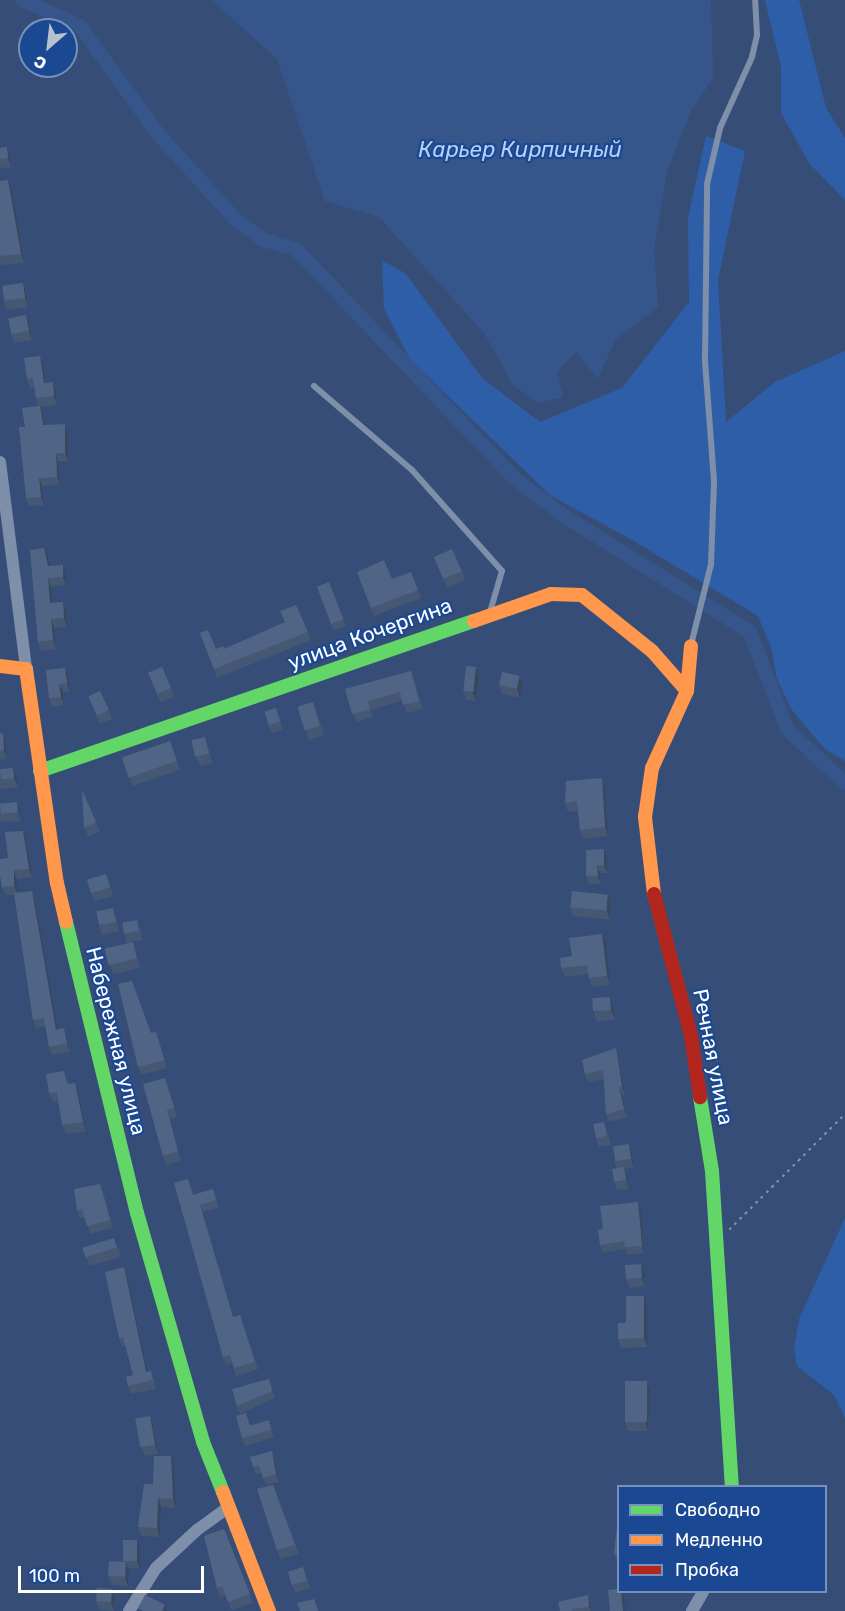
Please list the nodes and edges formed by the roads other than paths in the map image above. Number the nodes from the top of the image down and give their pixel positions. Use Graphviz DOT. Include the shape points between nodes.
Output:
graph roads {
  1 [pos="755,0"];
  2 [pos="314,386"];
  3 [pos="0,462"];
  4 [pos="490,613"];
  5 [pos="691,646"];
  6 [pos="0,666"];
  7 [pos="26,669"];
  8 [pos="687,691"];
  9 [pos="40,771"];
  10 [pos="732,1485"];
  11 [pos="229,1507"];
  12 [pos="702,1593"];
  13 [pos="129,1611"];
  14 [pos="269,1611"];
  15 [pos="692,1611"];
  1 -- 5 [label="lane" via="757,35 752,57 720,128 707,184 705,360 714,481 706,593"];
  2 -- 4 [label="lane" via="412,470 501,571"];
  3 -- 7 [label="street, Набережная улица"];
  4 -- 8 [label="street, улица Кочергина" via="551,594 582,595 652,651"];
  4 -- 9 [label="street, улица Кочергина" via="306,681 170,723"];
  5 -- 8 [label="street, Речная улица"];
  6 -- 7 [label="street"];
  7 -- 9 [label="street, Набережная улица"];
  8 -- 10 [label="street, Речная улица" via="651,768 645,817 654,898 691,1036 712,1171"];
  9 -- 11 [label="street, Набережная улица" via="57,883 128,1179 179,1365"];
  11 -- 13 [label="street" via="156,1568"];
  11 -- 14 [label="street, Набережная улица"];
  12 -- 15 [label="street"];
}
